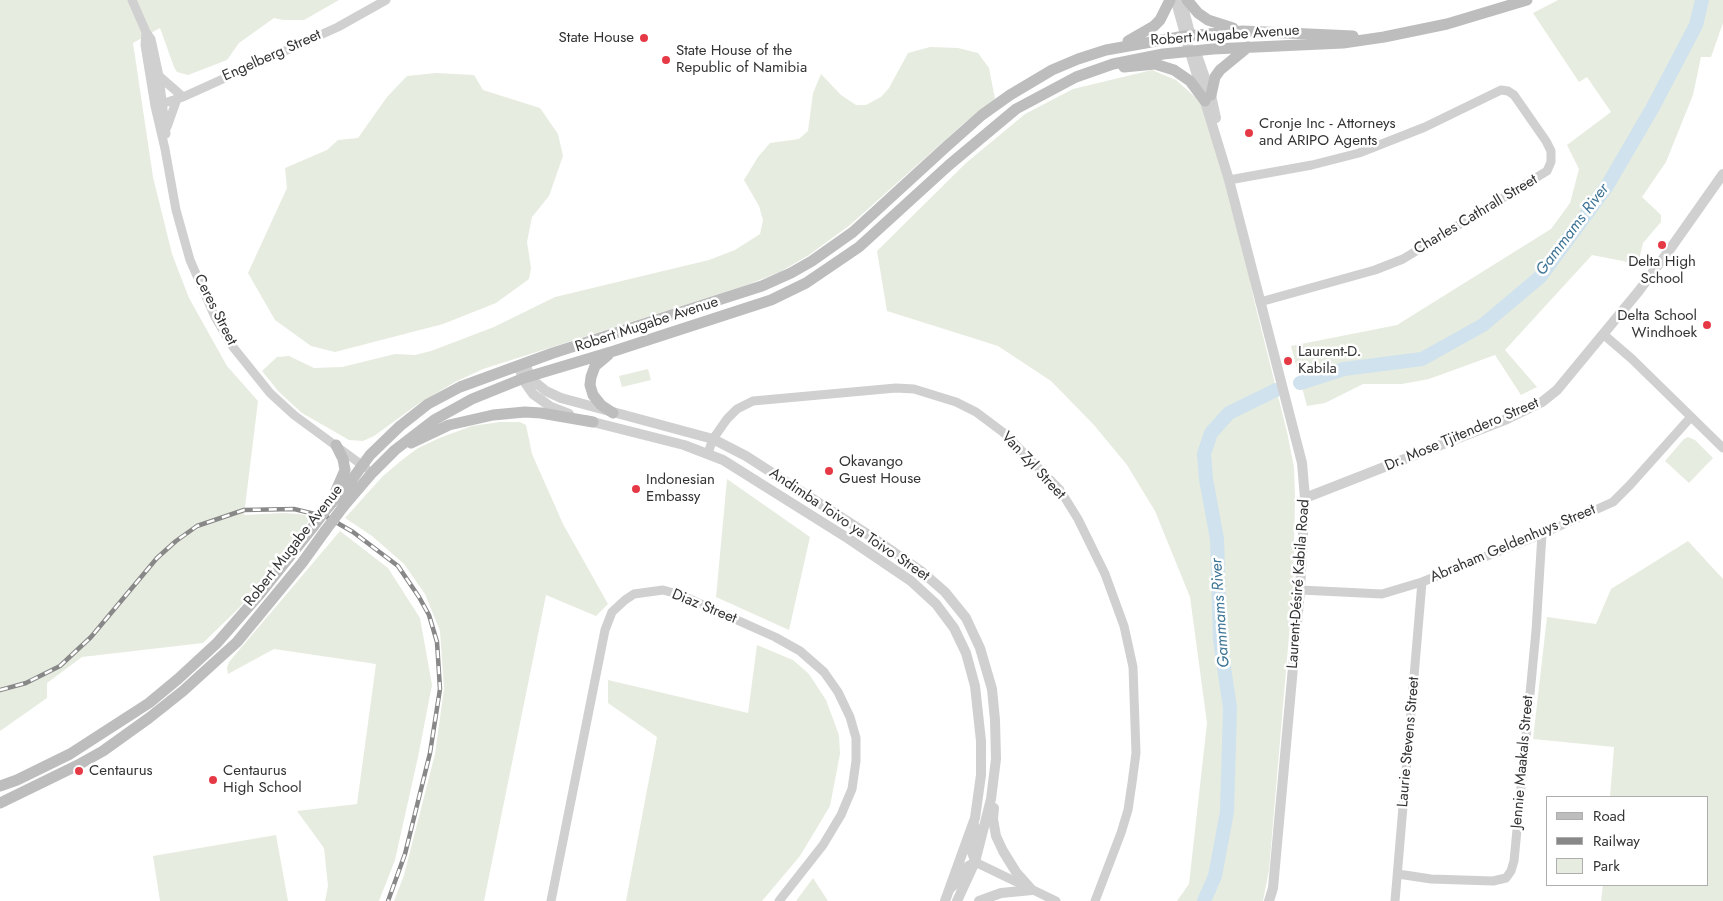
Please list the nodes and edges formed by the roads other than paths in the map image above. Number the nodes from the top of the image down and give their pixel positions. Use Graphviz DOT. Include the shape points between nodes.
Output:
graph roads {
  1 [pos="132,0"];
  2 [pos="386,0"];
  3 [pos="1170,0"];
  4 [pos="1175,0"];
  5 [pos="1182,0"];
  6 [pos="1187,0"];
  7 [pos="1527,0"];
  8 [pos="1244,31"];
  9 [pos="146,32"];
  10 [pos="1188,36"];
  11 [pos="1384,36"];
  12 [pos="1248,47"];
  13 [pos="1106,50"];
  14 [pos="1192,51"];
  15 [pos="159,76"];
  16 [pos="1076,76"];
  17 [pos="180,98"];
  18 [pos="1208,98"];
  19 [pos="159,105"];
  20 [pos="166,129"];
  21 [pos="165,149"];
  22 [pos="1723,174"];
  23 [pos="1229,180"];
  24 [pos="1260,302"];
  25 [pos="1603,334"];
  26 [pos="614,351"];
  27 [pos="521,364"];
  28 [pos="527,378"];
  29 [pos="613,413"];
  30 [pos="1690,418"];
  31 [pos="593,422"];
  32 [pos="714,439"];
  33 [pos="336,445"];
  34 [pos="1723,448"];
  35 [pos="395,450"];
  36 [pos="708,453"];
  37 [pos="367,470"];
  38 [pos="1305,498"];
  39 [pos="330,505"];
  40 [pos="1542,534"];
  41 [pos="1422,582"];
  42 [pos="1300,590"];
  43 [pos="996,759"];
  44 [pos="0,786"];
  45 [pos="0,803"];
  46 [pos="975,818"];
  47 [pos="975,862"];
  48 [pos="1398,874"];
  49 [pos="950,889"];
  50 [pos="1032,890"];
  51 [pos="552,901"];
  52 [pos="779,901"];
  53 [pos="945,901"];
  54 [pos="957,901"];
  55 [pos="979,901"];
  56 [pos="1056,901"];
  57 [pos="1096,901"];
  58 [pos="1269,901"];
  59 [pos="1395,901"];
  1 -- 9 [label="street, Ceres Street"];
  2 -- 17 [label="street, Engelberg Street" via="338,27"];
  3 -- 13 [label="main road" via="1165,14 1154,26"];
  4 -- 10 [label="street, Laurent-Désiré Kabila Road"];
  5 -- 10 [label="street, Laurent-Désiré Kabila Road"];
  6 -- 8 [label="main road" via="1208,20"];
  7 -- 11 [label="main road, Robert Mugabe Avenue" via="1447,24"];
  8 -- 10 [label="main road, Robert Mugabe Avenue"];
  8 -- 11 [label="main road, Robert Mugabe Avenue"];
  9 -- 15 [label="street, Ceres Street" via="151,39"];
  9 -- 19 [label="street, Ceres Street" via="145,45"];
  10 -- 13 [label="main road, Robert Mugabe Avenue"];
  10 -- 14 [label="street, Laurent-Désiré Kabila Road"];
  11 -- 12 [label="main road, Robert Mugabe Avenue" via="1343,43"];
  12 -- 14 [label="main road, Robert Mugabe Avenue"];
  12 -- 18 [label="main road" via="1220,70"];
  13 -- 27 [label="main road, Robert Mugabe Avenue" via="1052,70 1010,95 947,146 853,232 791,273 762,286"];
  14 -- 16 [label="main road, Robert Mugabe Avenue" via="1130,60"];
  14 -- 18 [label="street, Laurent-Désiré Kabila Road"];
  15 -- 17 [label="street"];
  15 -- 19 [label="street, Ceres Street"];
  16 -- 18 [label="main road" via="1155,64 1182,75"];
  16 -- 26 [label="main road, Robert Mugabe Avenue" via="1016,109 859,247 806,283 771,300"];
  17 -- 19 [label="street, Engelberg Street"];
  17 -- 20 [label="street"];
  18 -- 23 [label="street, Laurent-Désiré Kabila Road" via="1215,140"];
  19 -- 20 [label="street, Ceres Street"];
  19 -- 21 [label="street, Ceres Street"];
  20 -- 21 [label="street, Ceres Street"];
  21 -- 33 [label="street, Ceres Street" via="176,210 190,260 222,331 270,393"];
  22 -- 25 [label="street, Dr. Mose Tjitendero Street" via="1668,252"];
  23 -- 24 [label="street, Laurent-Désiré Kabila Road"];
  23 -- 24 [label="street, Charles Cathrall Street" via="1359,153 1426,127 1501,90 1514,95 1551,151 1547,171 1403,259"];
  24 -- 38 [label="street, Laurent-Désiré Kabila Road" via="1302,463"];
  25 -- 30 [label="street"];
  25 -- 38 [label="street, Dr. Mose Tjitendero Street" via="1557,390 1542,402 1507,419"];
  26 -- 28 [label="main road, Robert Mugabe Avenue"];
  26 -- 29 [label="main road" via="595,366 590,385 601,405"];
  27 -- 28 [label="street, Andimba Toivo ya Toivo Street"];
  27 -- 37 [label="main road, Robert Mugabe Avenue" via="460,387 428,404 383,441"];
  28 -- 29 [label="street, Andimba Toivo ya Toivo Street" via="569,402"];
  28 -- 31 [label="street, Andimba Toivo ya Toivo Street" via="533,394 543,403"];
  28 -- 35 [label="main road, Robert Mugabe Avenue" via="487,392 451,410"];
  29 -- 32 [label="street, Andimba Toivo ya Toivo Street"];
  30 -- 34 [label="street"];
  30 -- 40 [label="street, Abraham Geldenhuys Street" via="1613,502"];
  31 -- 35 [label="main road" via="540,412 493,415 449,425"];
  31 -- 36 [label="street, Andimba Toivo ya Toivo Street"];
  32 -- 36 [label="street, Van Zyl Street"];
  32 -- 43 [label="street, Andimba Toivo ya Toivo Street" via="876,538 945,592 966,618 987,670 992,690"];
  32 -- 57 [label="street, Van Zyl Street" via="737,409 752,401 914,389 976,412 1004,432 1060,490 1105,574 1124,626 1134,667 1136,753 1128,810"];
  33 -- 37 [label="street, Ceres Street"];
  33 -- 39 [label="main road" via="344,459 345,470"];
  35 -- 37 [label="main road, Robert Mugabe Avenue"];
  36 -- 46 [label="street, Andimba Toivo ya Toivo Street" via="750,476 911,581 936,604 954,628 966,653 976,695 981,775"];
  37 -- 39 [label="main road, Robert Mugabe Avenue"];
  37 -- 45 [label="main road, Robert Mugabe Avenue, bridge" via="302,563 237,642 183,691 103,751"];
  38 -- 42 [label="street, Laurent-Désiré Kabila Road"];
  39 -- 44 [label="main road, Robert Mugabe Avenue, bridge" via="259,595 217,643 178,679 149,703 70,754"];
  40 -- 41 [label="street, Abraham Geldenhuys Street"];
  40 -- 48 [label="street, Jennie Maakals Street" via="1536,631 1511,871 1506,878 1493,880 1431,880"];
  41 -- 42 [label="street, Abraham Geldenhuys Street" via="1382,594"];
  41 -- 48 [label="street, Laurie Stevens Street"];
  42 -- 58 [label="street, Laurent-Désiré Kabila Road" via="1273,888"];
  43 -- 47 [label="street, Andimba Toivo ya Toivo Street" via="991,800"];
  43 -- 50 [label="street" via="996,836 1016,872"];
  46 -- 47 [label="street, Andimba Toivo ya Toivo Street" via="971,851"];
  46 -- 49 [label="street, Andimba Toivo ya Toivo Street"];
  47 -- 49 [label="street, Andimba Toivo ya Toivo Street" via="964,868 958,882"];
  47 -- 50 [label="street"];
  47 -- 54 [label="street, Andimba Toivo ya Toivo Street"];
  48 -- 59 [label="street, Laurie Stevens Street"];
  49 -- 53 [label="street, Andimba Toivo ya Toivo Street"];
  50 -- 55 [label="street" via="1001,893"];
  50 -- 56 [label="street"];
  51 -- 52 [label="street, Diaz Street" via="605,630 612,612 634,594 662,590 681,595 800,651 824,672 850,717 856,738 852,789 823,845"];
}
